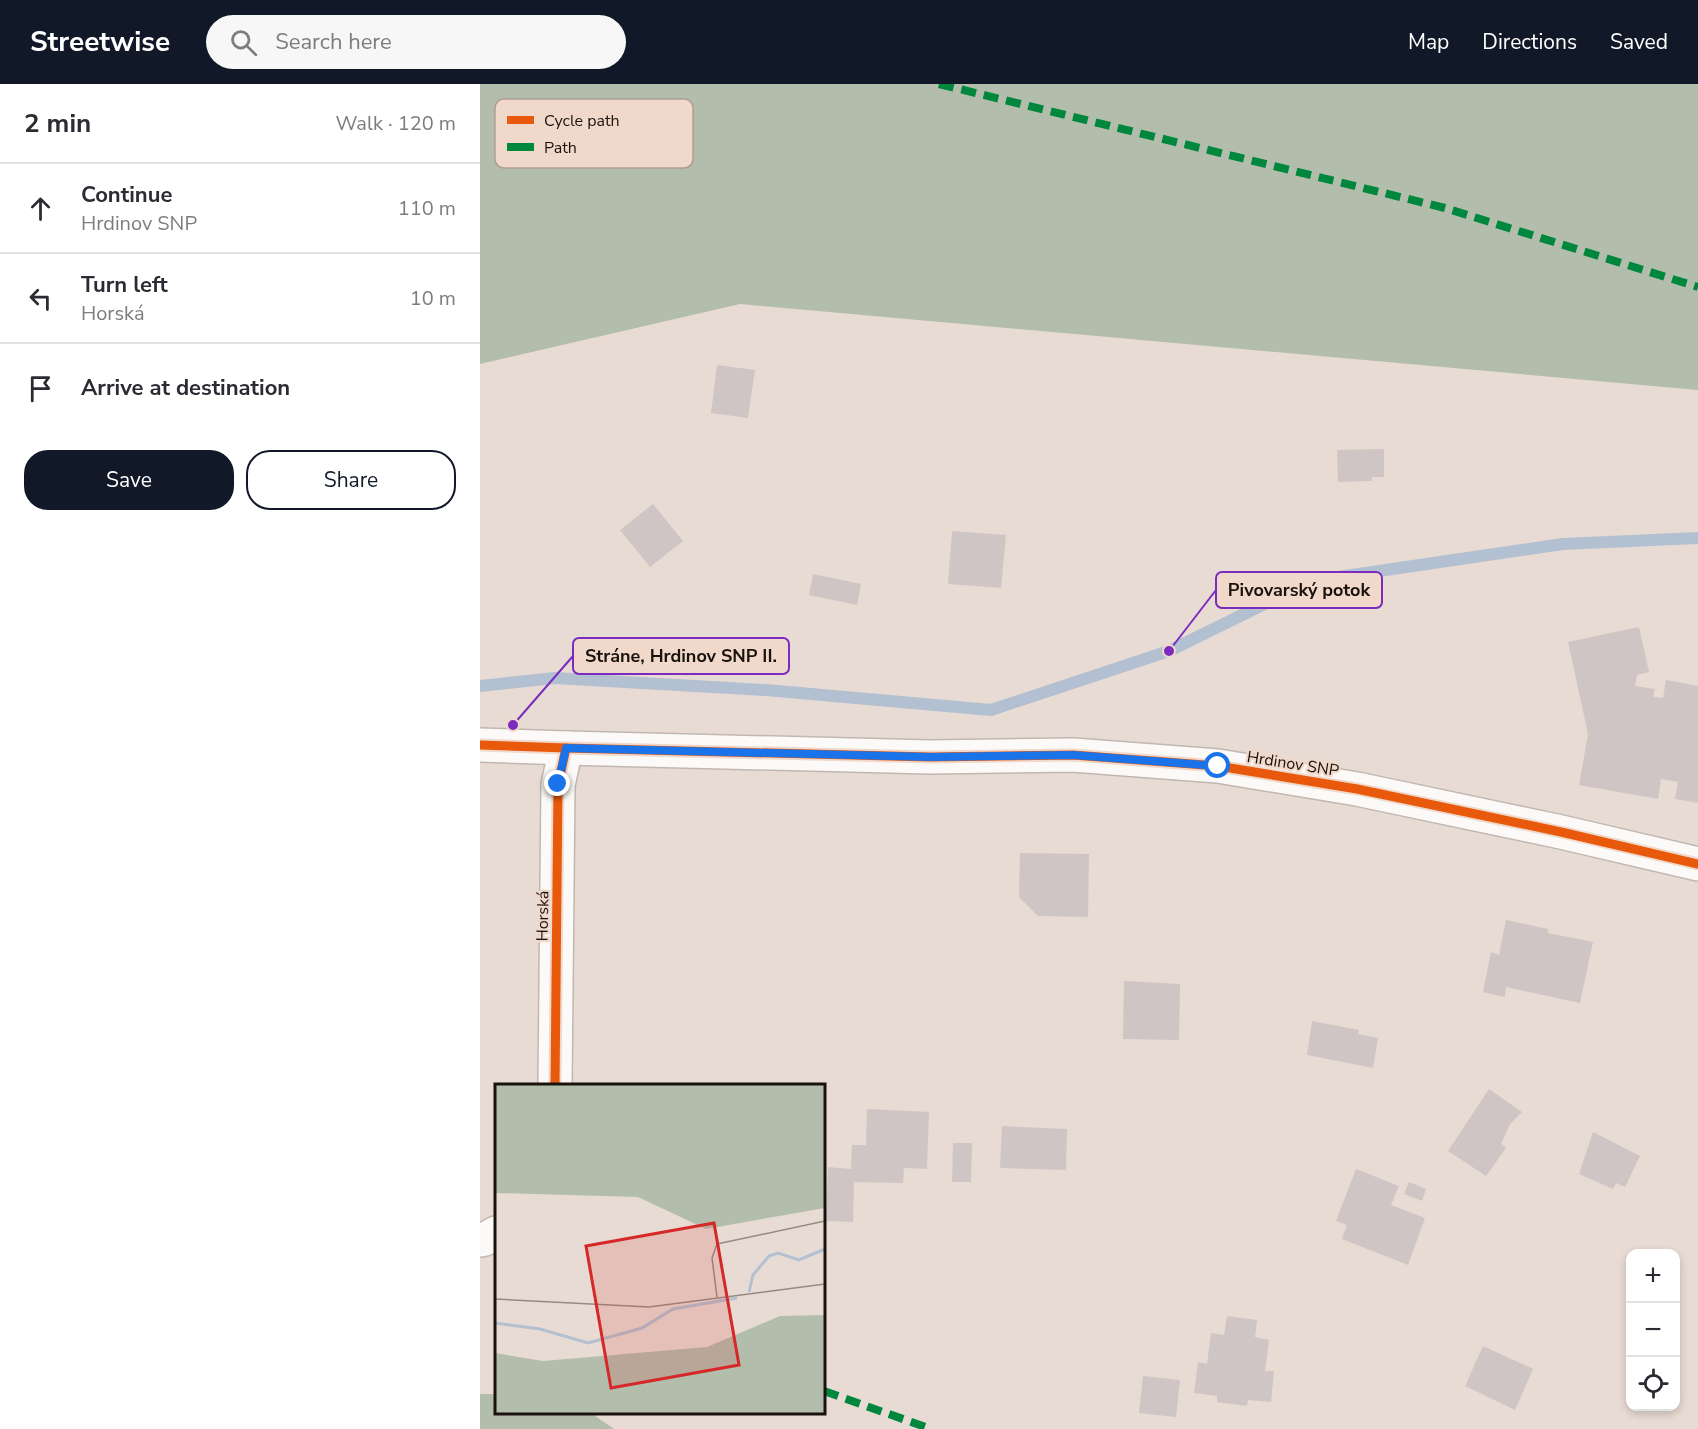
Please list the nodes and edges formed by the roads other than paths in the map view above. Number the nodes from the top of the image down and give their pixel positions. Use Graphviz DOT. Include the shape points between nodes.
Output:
graph roads {
  1 [pos="480,745"];
  2 [pos="566,748"];
  3 [pos="1698,864"];
  4 [pos="555,1084"];
  5 [pos="495,1234"];
  6 [pos="480,1240"];
  1 -- 2 [label="street, Hrdinov SNP"];
  2 -- 3 [label="street, Hrdinov SNP" via="930,757 1073,755 1218,766 1357,789"];
  2 -- 4 [label="street, Horská" via="558,784"];
  5 -- 6 [label="street"];
}
